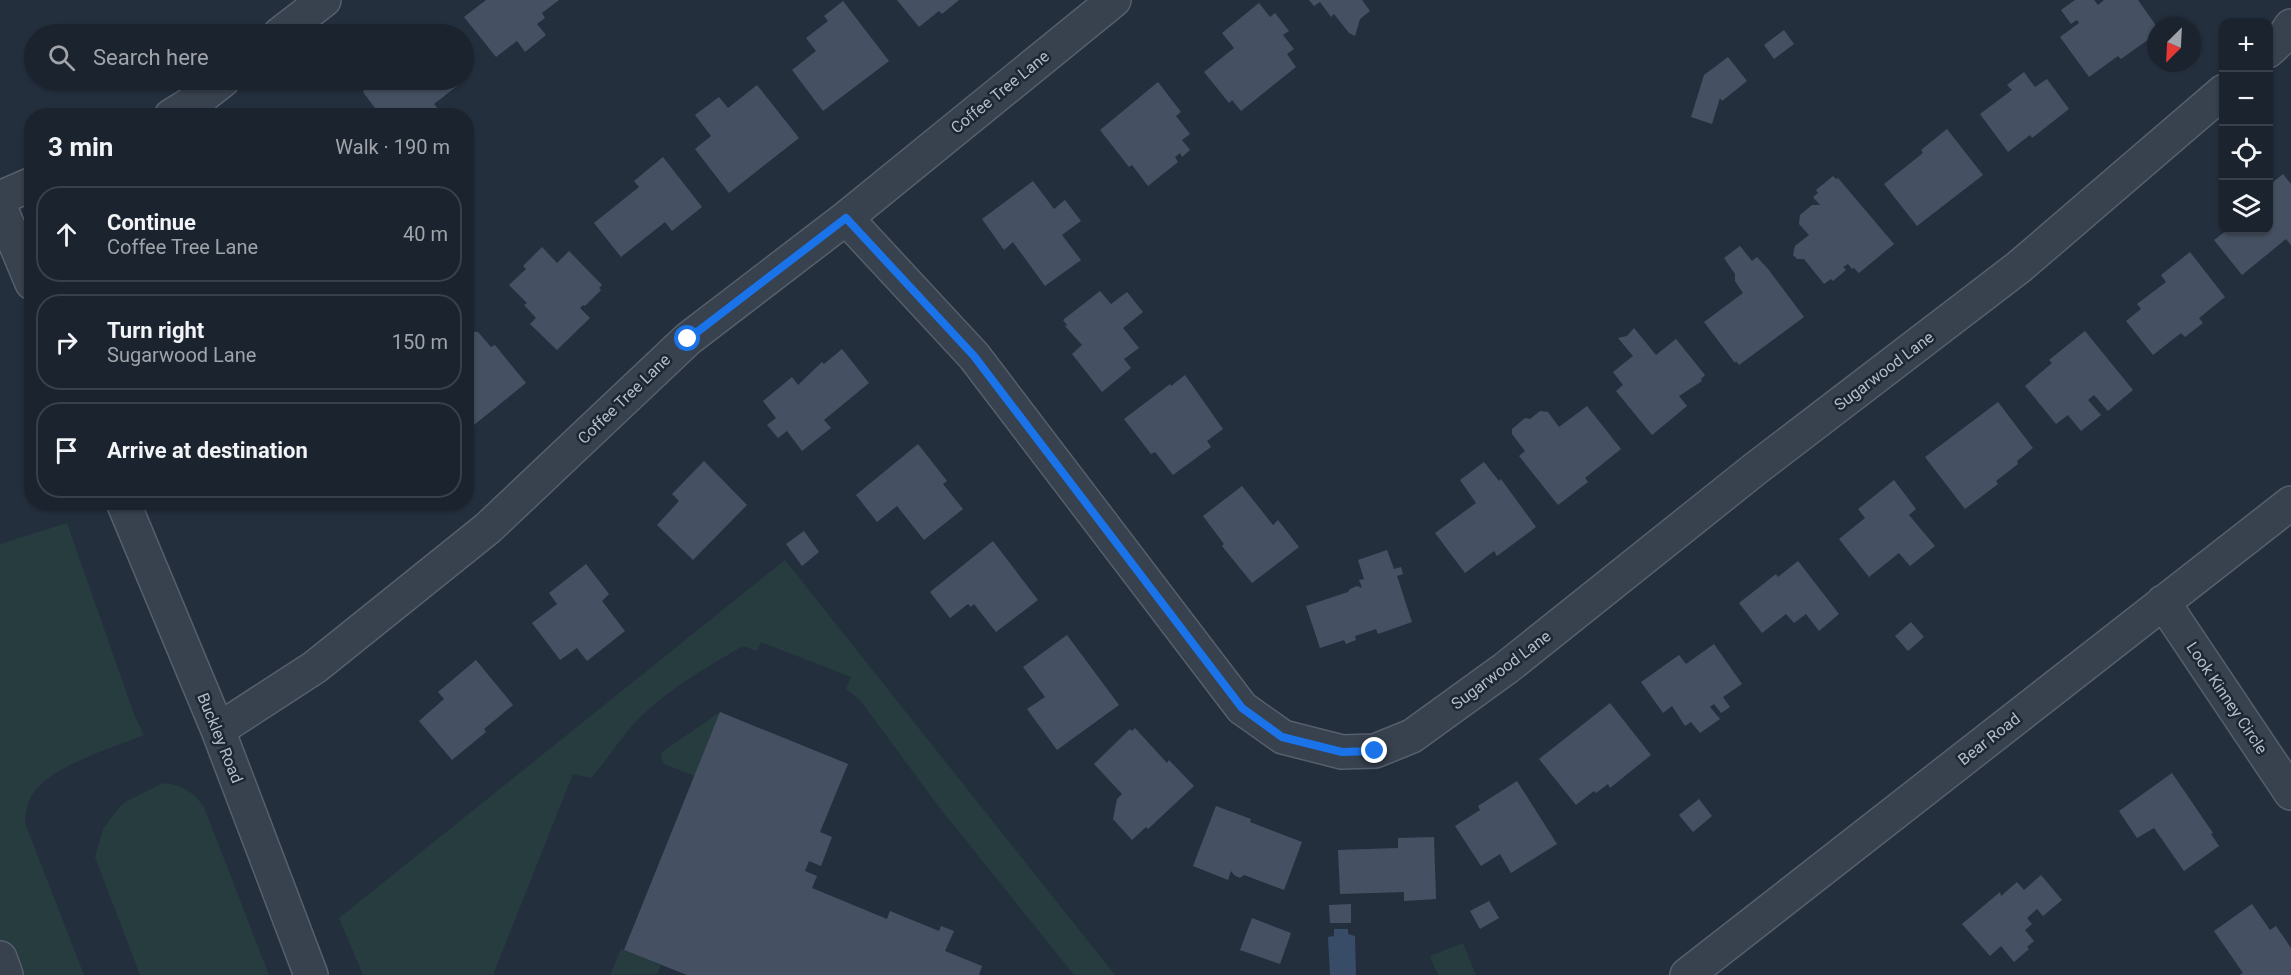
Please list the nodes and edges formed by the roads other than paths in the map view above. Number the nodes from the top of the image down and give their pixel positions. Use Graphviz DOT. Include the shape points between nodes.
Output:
graph roads {
  1 [pos="324,0"];
  2 [pos="1114,0"];
  3 [pos="293,24"];
  4 [pos="2291,26"];
  5 [pos="2273,47"];
  6 [pos="210,90"];
  7 [pos="2219,94"];
  8 [pos="184,108"];
  9 [pos="24,188"];
  10 [pos="0,198"];
  11 [pos="0,207"];
  12 [pos="846,218"];
  13 [pos="24,264"];
  14 [pos="2291,503"];
  15 [pos="126,510"];
  16 [pos="2163,602"];
  17 [pos="218,730"];
  18 [pos="2291,793"];
  19 [pos="0,958"];
  20 [pos="6,975"];
  21 [pos="311,975"];
  22 [pos="1687,975"];
  1 -- 3 [label="street"];
  2 -- 12 [label="street, Coffee Tree Lane"];
  4 -- 5 [label="street"];
  6 -- 8 [label="street"];
  7 -- 12 [label="street, Sugarwood Lane" via="2019,267 1755,469 1506,668 1412,736 1375,751 1342,752 1282,737 1242,708 974,356"];
  9 -- 10 [label="street"];
  11 -- 13 [label="street"];
  12 -- 17 [label="street, Coffee Tree Lane" via="688,339 488,528 315,667"];
  14 -- 16 [label="street, Bear Road"];
  15 -- 17 [label="street, Buckley Road"];
  16 -- 18 [label="street, Look Kinney Circle"];
  16 -- 22 [label="street, Bear Road"];
  17 -- 21 [label="street, Buckley Road"];
  19 -- 20 [label="street"];
}
